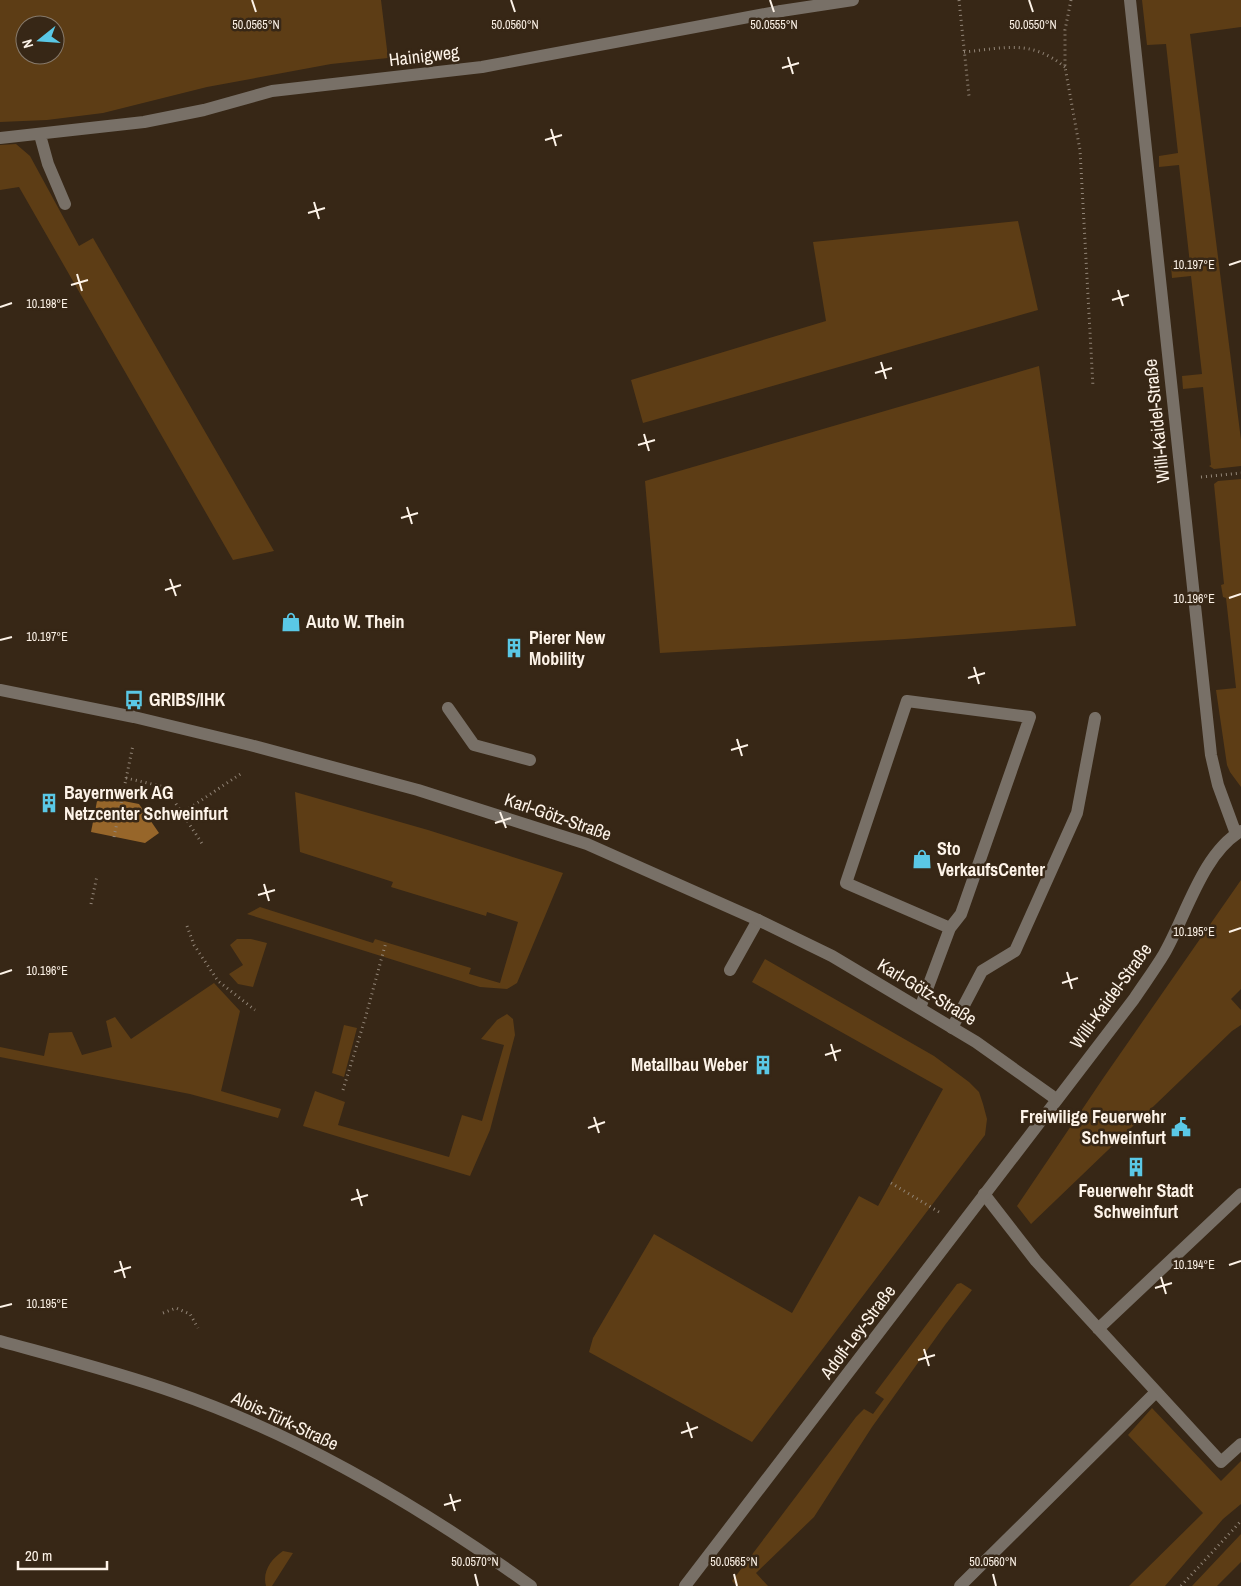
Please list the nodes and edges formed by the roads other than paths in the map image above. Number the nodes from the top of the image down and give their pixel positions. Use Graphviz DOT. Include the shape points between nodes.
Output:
graph roads {
  1 [pos="852,0"];
  2 [pos="1130,0"];
  3 [pos="40,135"];
  4 [pos="0,138"];
  5 [pos="65,204"];
  6 [pos="0,690"];
  7 [pos="448,708"];
  8 [pos="1095,718"];
  9 [pos="530,760"];
  10 [pos="1238,833"];
  11 [pos="758,920"];
  12 [pos="950,928"];
  13 [pos="730,970"];
  14 [pos="920,1008"];
  15 [pos="952,1028"];
  16 [pos="1056,1099"];
  17 [pos="984,1194"];
  18 [pos="1241,1194"];
  19 [pos="1098,1329"];
  20 [pos="0,1341"];
  21 [pos="1156,1392"];
  22 [pos="1241,1444"];
  23 [pos="531,1586"];
  24 [pos="685,1586"];
  25 [pos="960,1586"];
  1 -- 3 [label="street, Hainigweg" via="482,67 272,91 144,122"];
  2 -- 10 [label="street, Willi-Kaidel-Straße" via="1211,755 1218,785"];
  3 -- 4 [label="street, Hainigweg"];
  3 -- 5 [label="street"];
  6 -- 11 [label="street, Karl-Götz-Straße" via="143,719 418,790 587,844"];
  7 -- 9 [label="street" via="474,744"];
  8 -- 15 [label="street" via="1077,813 1014,952 982,971"];
  10 -- 16 [label="street, Willi-Kaidel-Straße" via="1218,852 1164,953 1134,999"];
  11 -- 13 [label="street"];
  11 -- 14 [label="street, Karl-Götz-Straße" via="832,956"];
  12 -- 12 [label="street" via="846,883 907,701 1030,717 961,914"];
  12 -- 14 [label="street"];
  14 -- 15 [label="street, Karl-Götz-Straße"];
  15 -- 16 [label="street, Karl-Götz-Straße"];
  16 -- 17 [label="street, Adolf-Ley-Straße"];
  17 -- 19 [label="street" via="1036,1262"];
  17 -- 24 [label="street, Adolf-Ley-Straße"];
  18 -- 19 [label="street"];
  19 -- 21 [label="street"];
  20 -- 23 [label="street, Alois-Türk-Straße" via="174,1392 246,1421 381,1488"];
  21 -- 22 [label="street" via="1221,1462"];
  21 -- 25 [label="street"];
}
